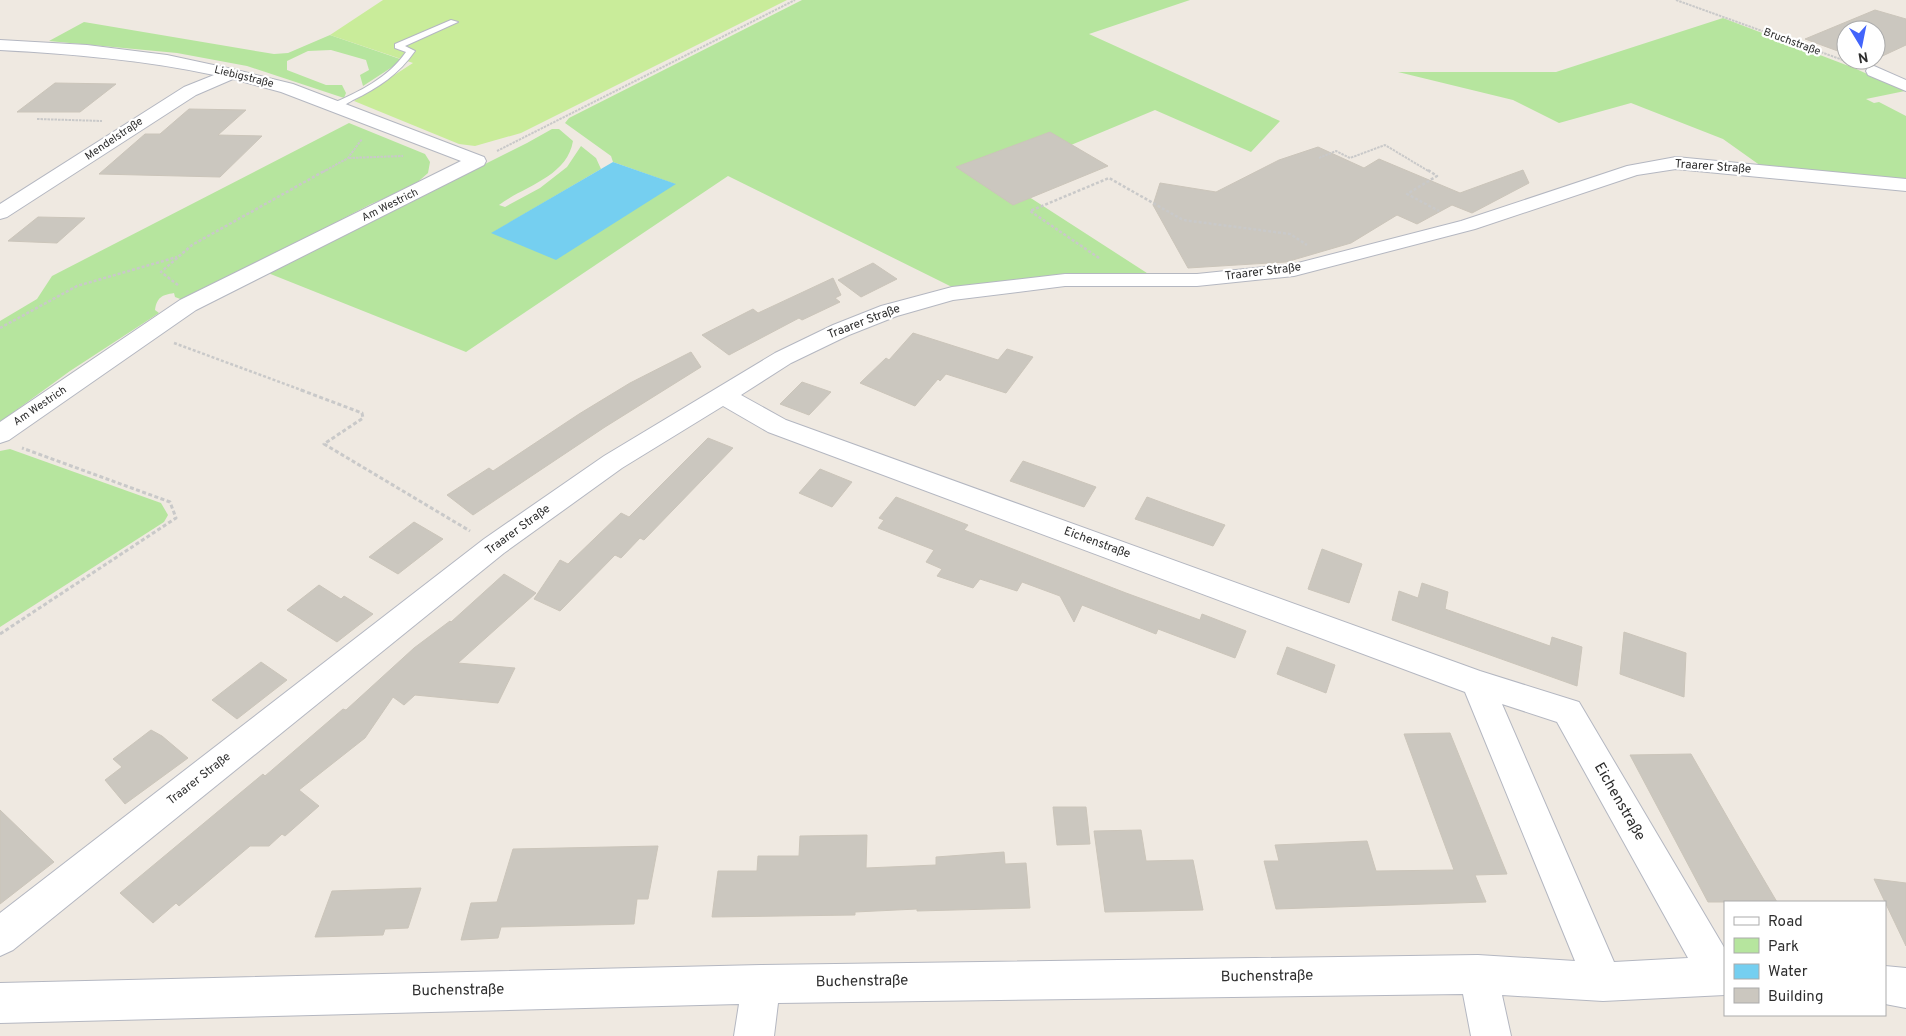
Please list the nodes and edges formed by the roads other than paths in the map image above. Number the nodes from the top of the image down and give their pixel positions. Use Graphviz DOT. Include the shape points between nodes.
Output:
graph roads {
  1 [pos="454,22"];
  2 [pos="0,45"];
  3 [pos="1874,71"];
  4 [pos="232,74"];
  5 [pos="1903,81"];
  6 [pos="334,106"];
  7 [pos="477,161"];
  8 [pos="1906,185"];
  9 [pos="0,213"];
  10 [pos="722,395"];
  11 [pos="9,440"];
  12 [pos="1477,683"];
  13 [pos="0,937"];
  14 [pos="1478,974"];
  15 [pos="1721,976"];
  16 [pos="1603,982"];
  17 [pos="761,984"];
  18 [pos="1886,985"];
  19 [pos="1906,988"];
  20 [pos="0,1003"];
  21 [pos="754,1036"];
  22 [pos="1491,1036"];
  1 -- 6 [label="lane" via="398,46 411,52 404,64 358,95"];
  2 -- 4 [label="street, Liebigstraße" via="97,51 167,60"];
  3 -- 5 [label="street"];
  4 -- 6 [label="street, Liebigstraße" via="287,88"];
  4 -- 9 [label="street, Mendelstraße" via="190,91"];
  6 -- 7 [label="street, Liebigstraße"];
  7 -- 11 [label="street, Am Westrich" via="188,305"];
  8 -- 10 [label="street, Traarer Straße" via="1676,163 1634,170 1468,225 1294,270 1197,280 1065,280 952,294 889,311 841,330 783,358"];
  10 -- 12 [label="street, Eichenstraße" via="777,426"];
  10 -- 13 [label="street, Traarer Straße" via="613,462 494,546"];
  12 -- 15 [label="street, Eichenstraße" via="1568,712"];
  12 -- 16 [label="street"];
  14 -- 16 [label="street, Buchenstraße"];
  14 -- 17 [label="street, Buchenstraße"];
  14 -- 22 [label="street"];
  15 -- 16 [label="street, Buchenstraße"];
  17 -- 20 [label="street, Buchenstraße"];
  17 -- 21 [label="street"];
  18 -- 19 [label="street"];
}
